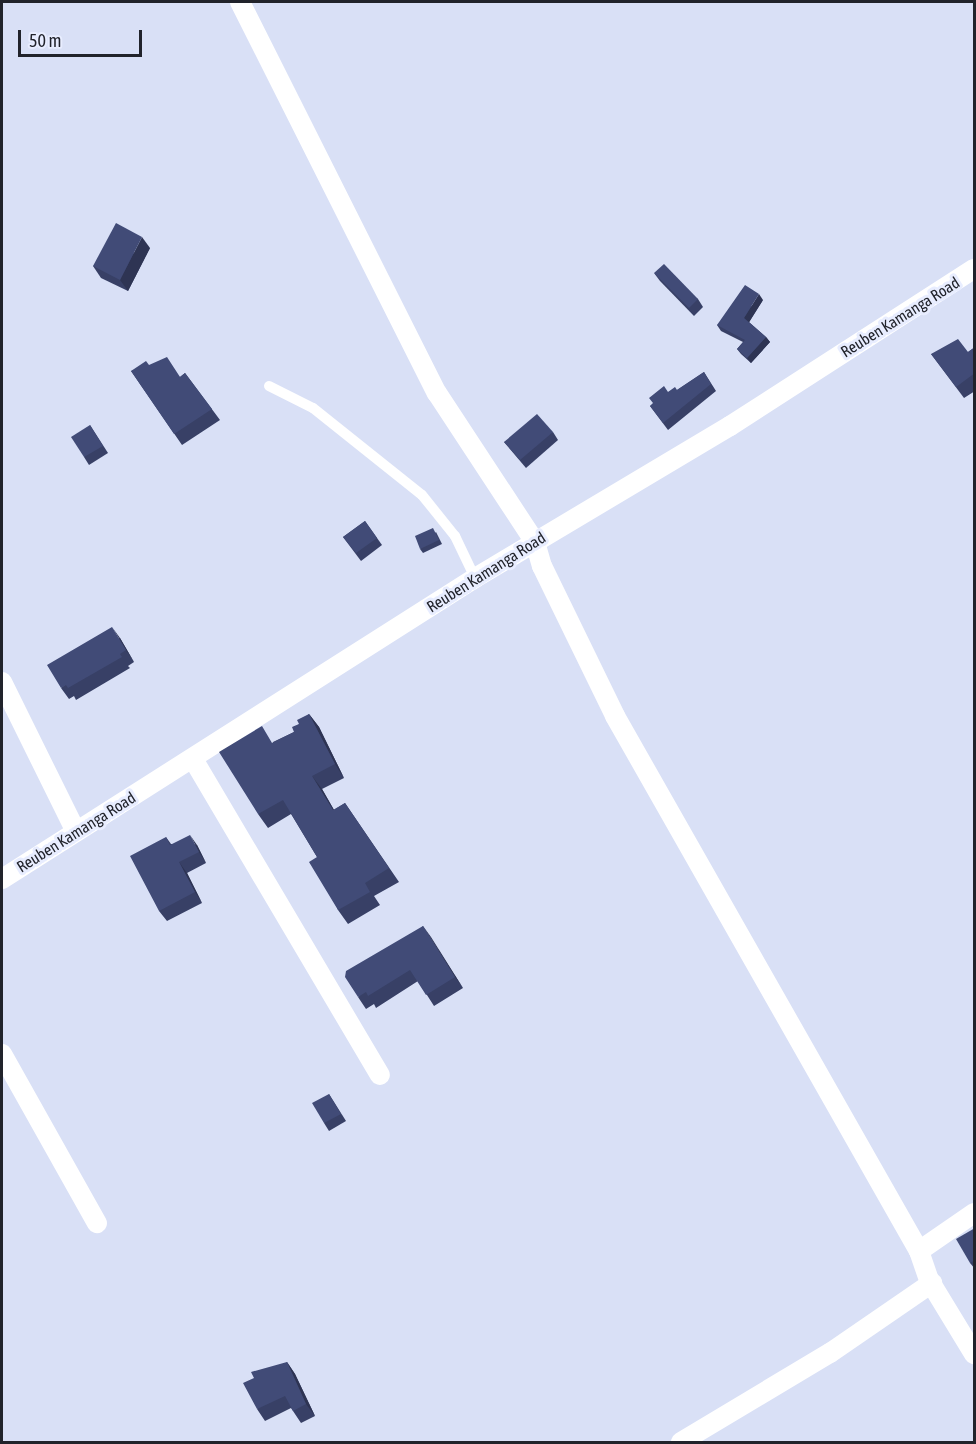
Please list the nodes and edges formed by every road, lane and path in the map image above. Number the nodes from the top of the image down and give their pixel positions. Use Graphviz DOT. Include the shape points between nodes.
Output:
graph roads {
  1 [pos="240,2"];
  2 [pos="975,269"];
  3 [pos="269,386"];
  4 [pos="535,542"];
  5 [pos="475,578"];
  6 [pos="2,682"];
  7 [pos="193,759"];
  8 [pos="76,832"];
  9 [pos="2,879"];
  10 [pos="2,1054"];
  11 [pos="380,1075"];
  12 [pos="975,1213"];
  13 [pos="97,1223"];
  14 [pos="919,1251"];
  15 [pos="932,1283"];
  16 [pos="975,1354"];
  17 [pos="681,1443"];
  1 -- 4 [label="street" via="369,251 437,393"];
  2 -- 4 [label="street, Reuben Kamanga Road" via="730,426"];
  3 -- 5 [label="lane" via="313,408 422,495 455,536"];
  4 -- 5 [label="street, Reuben Kamanga Road"];
  4 -- 14 [label="street" via="542,566 615,716"];
  5 -- 7 [label="street, Reuben Kamanga Road"];
  6 -- 8 [label="street"];
  7 -- 8 [label="street, Reuben Kamanga Road"];
  7 -- 11 [label="street"];
  8 -- 9 [label="street, Reuben Kamanga Road"];
  10 -- 13 [label="street"];
  12 -- 14 [label="street"];
  14 -- 15 [label="street"];
  15 -- 16 [label="street"];
  15 -- 17 [label="street" via="830,1353"];
}
